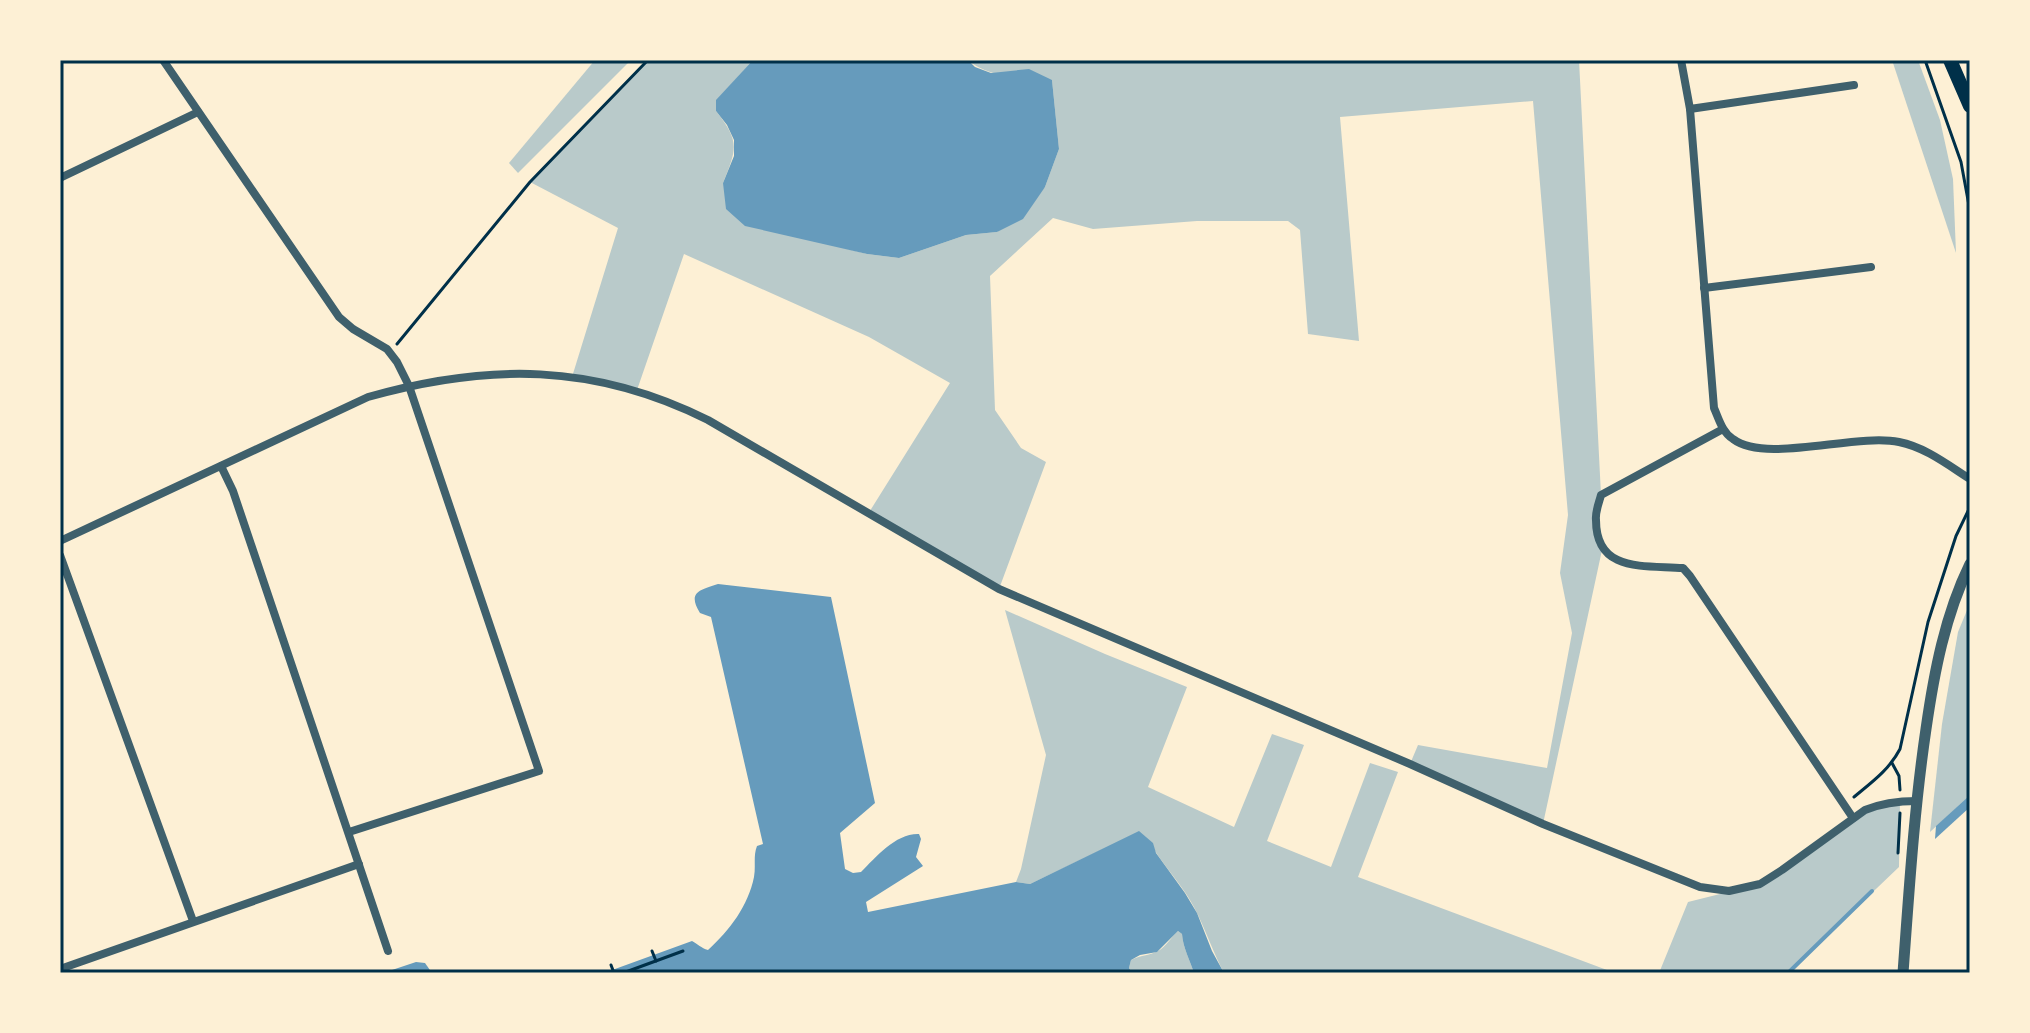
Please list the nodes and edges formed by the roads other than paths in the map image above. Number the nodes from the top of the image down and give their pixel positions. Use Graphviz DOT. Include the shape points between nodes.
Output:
graph roads {
  1 [pos="163,60"];
  2 [pos="1681,60"];
  3 [pos="1950,60"];
  4 [pos="1854,85"];
  5 [pos="1970,106"];
  6 [pos="1690,109"];
  7 [pos="198,112"];
  8 [pos="60,178"];
  9 [pos="1871,267"];
  10 [pos="1704,288"];
  11 [pos="409,386"];
  12 [pos="1723,429"];
  13 [pos="221,466"];
  14 [pos="1970,479"];
  15 [pos="60,541"];
  16 [pos="60,555"];
  17 [pos="1970,564"];
  18 [pos="1917,801"];
  19 [pos="1853,818"];
  20 [pos="349,832"];
  21 [pos="359,864"];
  22 [pos="193,921"];
  23 [pos="388,951"];
  24 [pos="60,969"];
  25 [pos="1903,973"];
  1 -- 7 [label="street"];
  2 -- 6 [label="street"];
  3 -- 5 [label="main road"];
  4 -- 6 [label="street"];
  6 -- 10 [label="street"];
  7 -- 8 [label="street"];
  7 -- 11 [label="street" via="339,317 387,349"];
  9 -- 10 [label="street"];
  10 -- 12 [label="street" via="1714,408"];
  11 -- 13 [label="street" via="357,402"];
  11 -- 19 [label="street" via="457,377 536,374 602,381 681,406 999,589 1700,887 1729,891 1760,884"];
  11 -- 20 [label="street" via="539,771"];
  12 -- 14 [label="street" via="1753,449 1899,442"];
  12 -- 19 [label="street" via="1601,495 1595,519 1602,550 1629,564 1683,568"];
  13 -- 15 [label="street"];
  13 -- 20 [label="street"];
  16 -- 22 [label="street"];
  17 -- 18 [label="street" via="1953,606 1932,691"];
  18 -- 19 [label="street" via="1877,805"];
  18 -- 25 [label="street"];
  20 -- 21 [label="street"];
  21 -- 22 [label="street"];
  21 -- 23 [label="street"];
  22 -- 24 [label="street"];
}
